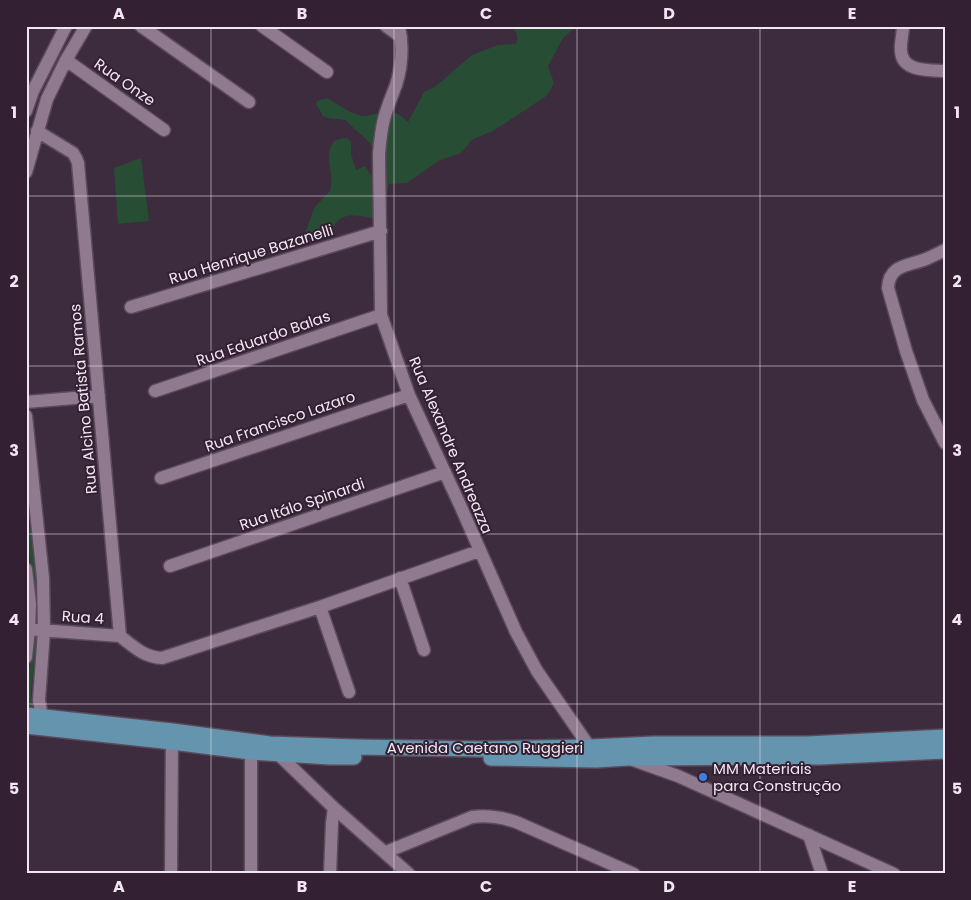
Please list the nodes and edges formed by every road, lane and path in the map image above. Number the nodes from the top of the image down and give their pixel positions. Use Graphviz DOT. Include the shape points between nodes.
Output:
graph roads {
  1 [pos="66,26"];
  2 [pos="86,26"];
  3 [pos="141,26"];
  4 [pos="262,26"];
  5 [pos="386,26"];
  6 [pos="903,26"];
  7 [pos="400,32"];
  8 [pos="66,60"];
  9 [pos="945,71"];
  10 [pos="327,72"];
  11 [pos="32,91"];
  12 [pos="48,99"];
  13 [pos="249,102"];
  14 [pos="26,111"];
  15 [pos="164,130"];
  16 [pos="37,131"];
  17 [pos="26,172"];
  18 [pos="381,231"];
  19 [pos="945,250"];
  20 [pos="131,307"];
  21 [pos="381,315"];
  22 [pos="155,391"];
  23 [pos="409,395"];
  24 [pos="99,396"];
  25 [pos="26,402"];
  26 [pos="26,416"];
  27 [pos="945,443"];
  28 [pos="445,472"];
  29 [pos="161,478"];
  30 [pos="32,521"];
  31 [pos="480,551"];
  32 [pos="170,566"];
  33 [pos="26,570"];
  34 [pos="400,578"];
  35 [pos="320,607"];
  36 [pos="28,629"];
  37 [pos="44,631"];
  38 [pos="120,636"];
  39 [pos="424,650"];
  40 [pos="26,656"];
  41 [pos="350,692"];
  42 [pos="26,715"];
  43 [pos="42,716"];
  44 [pos="26,726"];
  45 [pos="172,736"];
  46 [pos="945,737"];
  47 [pos="654,744"];
  48 [pos="945,751"];
  49 [pos="251,752"];
  50 [pos="278,754"];
  51 [pos="593,754"];
  52 [pos="627,758"];
  53 [pos="661,758"];
  54 [pos="678,776"];
  55 [pos="334,808"];
  56 [pos="809,835"];
  57 [pos="386,852"];
  58 [pos="171,874"];
  59 [pos="251,874"];
  60 [pos="330,874"];
  61 [pos="410,874"];
  62 [pos="634,874"];
  63 [pos="822,874"];
  64 [pos="894,874"];
  1 -- 11 [label="street"];
  2 -- 8 [label="street"];
  3 -- 13 [label="street"];
  4 -- 10 [label="street"];
  5 -- 7 [label="street"];
  6 -- 9 [label="street" via="901,52 906,63 919,69"];
  7 -- 18 [label="street, Rua Alexandre Andreazza" via="402,57 397,83 380,135"];
  8 -- 12 [label="street"];
  8 -- 15 [label="street, Rua Onze"];
  11 -- 12 [label="street"];
  11 -- 14 [label="street"];
  12 -- 16 [label="street"];
  16 -- 17 [label="street"];
  16 -- 24 [label="street, Rua Alcino Batista Ramos" via="73,153 78,163"];
  18 -- 20 [label="street, Rua Henrique Bazanelli"];
  18 -- 21 [label="street, Rua Alexandre Andreazza"];
  19 -- 27 [label="street" via="896,269 888,281 888,288 923,400"];
  21 -- 22 [label="street, Rua Eduardo Balas"];
  21 -- 23 [label="street, Rua Alexandre Andreazza"];
  23 -- 28 [label="street, Rua Alexandre Andreazza"];
  23 -- 29 [label="street, Rua Francisco Lazaro"];
  24 -- 25 [label="street"];
  24 -- 38 [label="street, Rua Alcino Batista Ramos"];
  26 -- 30 [label="street"];
  28 -- 31 [label="street, Rua Alexandre Andreazza"];
  28 -- 32 [label="street, Rua Itálo Spinardi"];
  30 -- 37 [label="street" via="43,578"];
  31 -- 34 [label="street"];
  31 -- 51 [label="street, Rua Alexandre Andreazza" via="516,632"];
  33 -- 36 [label="street" via="30,604"];
  34 -- 35 [label="street"];
  34 -- 39 [label="street"];
  35 -- 38 [label="street" via="162,658 145,655"];
  35 -- 41 [label="street"];
  36 -- 37 [label="street, Rua 4"];
  36 -- 40 [label="street"];
  37 -- 38 [label="street, Rua 4"];
  37 -- 43 [label="street" via="39,700"];
  42 -- 43 [label="main road, Avenida Caetano Ruggieri"];
  43 -- 45 [label="main road, Avenida Caetano Ruggieri"];
  44 -- 45 [label="main road, Avenida Caetano Ruggieri"];
  45 -- 49 [label="main road, Avenida Caetano Ruggieri"];
  45 -- 51 [label="main road, Avenida Caetano Ruggieri" via="270,744"];
  45 -- 58 [label="street"];
  46 -- 47 [label="main road, Avenida Caetano Ruggieri" via="807,744"];
  47 -- 51 [label="main road, Avenida Caetano Ruggieri"];
  47 -- 53 [label="street"];
  48 -- 53 [label="main road, Avenida Caetano Ruggieri" via="820,758"];
  49 -- 50 [label="main road, Avenida Caetano Ruggieri"];
  49 -- 59 [label="street"];
  50 -- 51 [label="main road, Avenida Caetano Ruggieri" via="330,757"];
  50 -- 55 [label="street"];
  51 -- 52 [label="main road, Avenida Caetano Ruggieri"];
  52 -- 53 [label="main road, Avenida Caetano Ruggieri"];
  52 -- 54 [label="street"];
  53 -- 54 [label="street"];
  54 -- 56 [label="street"];
  55 -- 57 [label="street"];
  55 -- 60 [label="street"];
  56 -- 63 [label="street"];
  56 -- 64 [label="street"];
  57 -- 61 [label="street"];
  57 -- 62 [label="street" via="472,817 483,816 516,822"];
}
